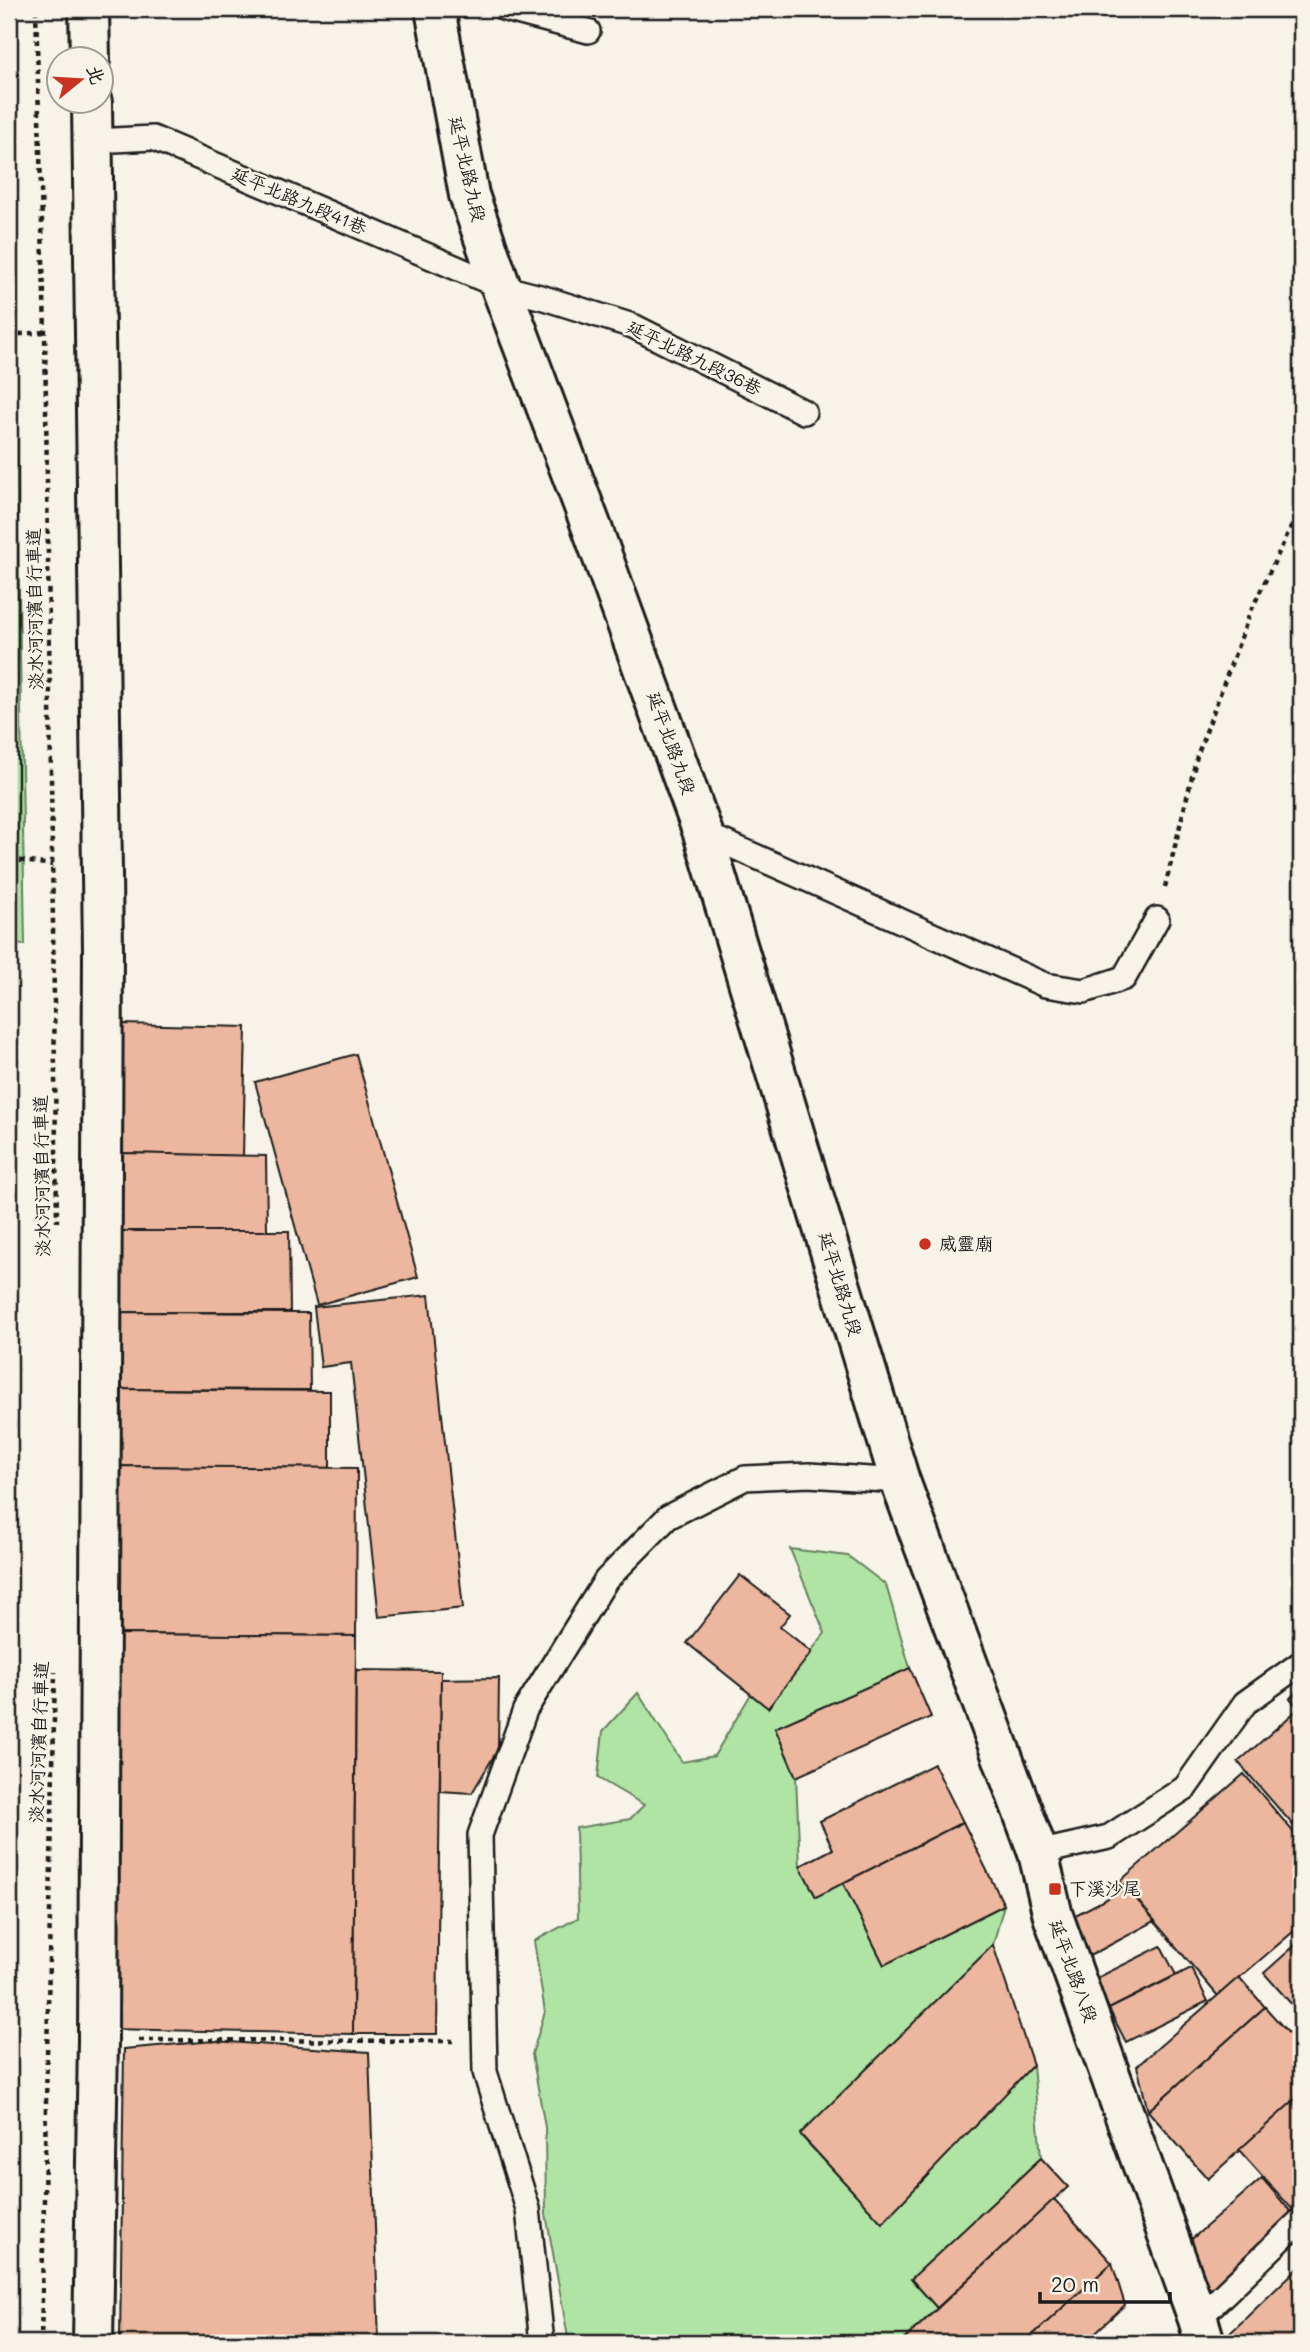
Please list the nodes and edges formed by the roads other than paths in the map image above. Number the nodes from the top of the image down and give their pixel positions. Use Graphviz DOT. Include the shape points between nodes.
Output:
graph roads {
  1 [pos="89,9"];
  2 [pos="435,9"];
  3 [pos="505,9"];
  4 [pos="588,32"];
  5 [pos="90,46"];
  6 [pos="92,116"];
  7 [pos="93,141"];
  8 [pos="500,287"];
  9 [pos="804,412"];
  10 [pos="703,833"];
  11 [pos="1157,919"];
  12 [pos="900,1481"];
  13 [pos="1301,1663"];
  14 [pos="1038,1853"];
  15 [pos="1301,2220"];
  16 [pos="1201,2331"];
  17 [pos="93,2343"];
  18 [pos="542,2343"];
  1 -- 5 [label="street"];
  2 -- 8 [label="street, 延平北路九段" via="469,195"];
  3 -- 4 [label="lane"];
  6 -- 7 [label="street"];
  7 -- 8 [label="lane, 延平北路九段41巷" via="153,138"];
  7 -- 17 [label="street" via="103,951"];
  8 -- 9 [label="lane, 延平北路九段36巷" via="633,326"];
  8 -- 10 [label="street, 延平北路九段"];
  10 -- 11 [label="lane" via="1045,985 1084,991 1124,978"];
  10 -- 12 [label="street, 延平北路九段"];
  12 -- 14 [label="street, 延平北路八段"];
  12 -- 18 [label="lane" via="809,1475 745,1478 668,1517 606,1580 525,1710 480,1835 485,2072 528,2209"];
  13 -- 14 [label="lane" via="1245,1703 1185,1788 1109,1836"];
  14 -- 16 [label="street, 延平北路八段" via="1053,1916"];
  15 -- 16 [label="lane"];
}
